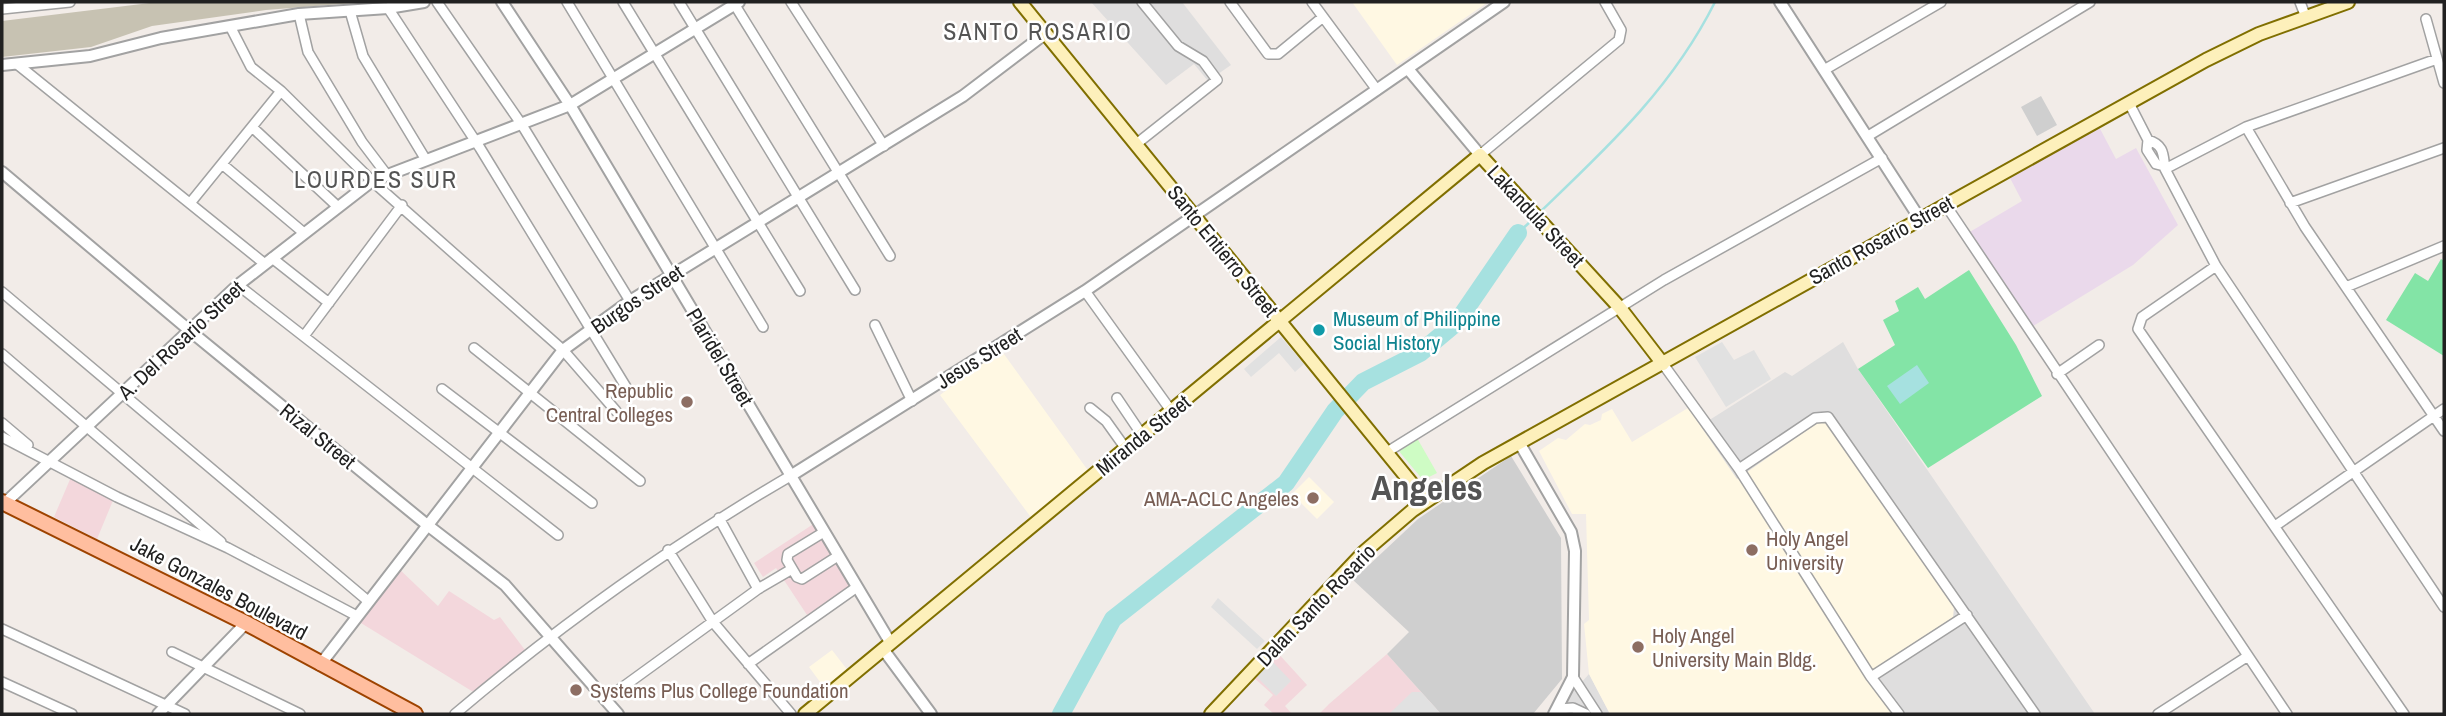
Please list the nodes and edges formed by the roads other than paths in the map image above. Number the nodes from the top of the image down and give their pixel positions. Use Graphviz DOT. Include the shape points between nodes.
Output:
graph roads {
  1 [pos="70,2"];
  2 [pos="424,2"];
  3 [pos="437,2"];
  4 [pos="502,2"];
  5 [pos="567,2"];
  6 [pos="623,2"];
  7 [pos="679,2"];
  8 [pos="791,2"];
  9 [pos="1020,2"];
  10 [pos="1142,2"];
  11 [pos="1230,2"];
  12 [pos="1312,2"];
  13 [pos="1504,2"];
  14 [pos="1605,2"];
  15 [pos="1780,2"];
  16 [pos="1941,2"];
  17 [pos="2090,2"];
  18 [pos="2300,2"];
  19 [pos="2348,2"];
  20 [pos="736,3"];
  21 [pos="388,8"];
  22 [pos="2,9"];
  23 [pos="350,11"];
  24 [pos="299,14"];
  25 [pos="2305,15"];
  26 [pos="1323,16"];
  27 [pos="2426,19"];
  28 [pos="695,27"];
  29 [pos="232,28"];
  30 [pos="1046,33"];
  31 [pos="653,54"];
  32 [pos="2437,59"];
  33 [pos="17,64"];
  34 [pos="2,65"];
  35 [pos="1408,69"];
  36 [pos="1824,70"];
  37 [pos="615,77"];
  38 [pos="2444,83"];
  39 [pos="1377,90"];
  40 [pos="281,91"];
  41 [pos="2129,103"];
  42 [pos="570,104"];
  43 [pos="523,125"];
  44 [pos="252,127"];
  45 [pos="2246,127"];
  46 [pos="1868,136"];
  47 [pos="474,143"];
  48 [pos="1135,145"];
  49 [pos="884,146"];
  50 [pos="2444,148"];
  51 [pos="1480,155"];
  52 [pos="1882,158"];
  53 [pos="426,160"];
  54 [pos="222,164"];
  55 [pos="2164,167"];
  56 [pos="2,172"];
  57 [pos="840,173"];
  58 [pos="387,175"];
  59 [pos="372,181"];
  60 [pos="799,198"];
  61 [pos="191,202"];
  62 [pos="2290,203"];
  63 [pos="1945,204"];
  64 [pos="402,205"];
  65 [pos="337,206"];
  66 [pos="1194,215"];
  67 [pos="1920,219"];
  68 [pos="758,221"];
  69 [pos="303,233"];
  70 [pos="2444,246"];
  71 [pos="717,247"];
  72 [pos="890,256"];
  73 [pos="269,261"];
  74 [pos="2216,266"];
  75 [pos="671,276"];
  76 [pos="238,285"];
  77 [pos="2346,287"];
  78 [pos="855,290"];
  79 [pos="1085,290"];
  80 [pos="800,291"];
  81 [pos="2,292"];
  82 [pos="630,301"];
  83 [pos="329,303"];
  84 [pos="1620,308"];
  85 [pos="1281,323"];
  86 [pos="875,326"];
  87 [pos="764,327"];
  88 [pos="593,328"];
  89 [pos="189,330"];
  90 [pos="303,336"];
  91 [pos="2099,345"];
  92 [pos="474,348"];
  93 [pos="564,350"];
  94 [pos="2,354"];
  95 [pos="1663,364"];
  96 [pos="2057,374"];
  97 [pos="626,387"];
  98 [pos="442,389"];
  99 [pos="531,392"];
  100 [pos="123,393"];
  101 [pos="1116,398"];
  102 [pos="912,401"];
  103 [pos="1090,408"];
  104 [pos="2444,409"];
  105 [pos="616,411"];
  106 [pos="1172,412"];
  107 [pos="2435,416"];
  108 [pos="2,423"];
  109 [pos="87,426"];
  110 [pos="2444,431"];
  111 [pos="501,435"];
  112 [pos="1142,435"];
  113 [pos="2,437"];
  114 [pos="1520,443"];
  115 [pos="1126,449"];
  116 [pos="1387,452"];
  117 [pos="37,453"];
  118 [pos="48,461"];
  119 [pos="1739,469"];
  120 [pos="474,470"];
  121 [pos="2353,474"];
  122 [pos="792,475"];
  123 [pos="640,481"];
  124 [pos="1426,501"];
  125 [pos="592,503"];
  126 [pos="3,505"];
  127 [pos="719,518"];
  128 [pos="426,524"];
  129 [pos="2275,526"];
  130 [pos="824,532"];
  131 [pos="558,535"];
  132 [pos="228,548"];
  133 [pos="668,550"];
  134 [pos="838,556"];
  135 [pos="792,569"];
  136 [pos="857,587"];
  137 [pos="758,589"];
  138 [pos="368,601"];
  139 [pos="2444,607"];
  140 [pos="1967,615"];
  141 [pos="357,616"];
  142 [pos="713,622"];
  143 [pos="246,623"];
  144 [pos="2,629"];
  145 [pos="551,635"];
  146 [pos="887,646"];
  147 [pos="172,652"];
  148 [pos="2248,656"];
  149 [pos="748,664"];
  150 [pos="320,665"];
  151 [pos="206,668"];
  152 [pos="1573,677"];
  153 [pos="1871,677"];
  154 [pos="2,682"];
  155 [pos="605,700"];
  156 [pos="162,710"];
  157 [pos="1556,712"];
  158 [pos="72,714"];
  159 [pos="185,714"];
  160 [pos="300,714"];
  161 [pos="415,714"];
  162 [pos="455,714"];
  163 [pos="618,714"];
  164 [pos="791,714"];
  165 [pos="805,714"];
  166 [pos="931,714"];
  167 [pos="1211,714"];
  168 [pos="1586,714"];
  169 [pos="1597,714"];
  170 [pos="1899,714"];
  171 [pos="2035,714"];
  172 [pos="2158,714"];
  173 [pos="2287,714"];
  174 [pos="2404,714"];
  1 -- 22 [label="street"];
  2 -- 21 [label="street"];
  3 -- 43 [label="street"];
  4 -- 42 [label="street, Plaridel Street"];
  5 -- 37 [label="street"];
  6 -- 31 [label="street"];
  7 -- 28 [label="street"];
  8 -- 49 [label="street"];
  9 -- 30 [label="main road, Santo Entierro Street"];
  10 -- 48 [label="street" via="1178,46 1203,61 1217,80"];
  11 -- 26 [label="street" via="1272,55"];
  12 -- 26 [label="street"];
  13 -- 35 [label="street, Jesus Street"];
  14 -- 51 [label="street" via="1622,35 1619,40"];
  15 -- 36 [label="street"];
  16 -- 36 [label="street"];
  17 -- 46 [label="street"];
  18 -- 25 [label="street"];
  19 -- 25 [label="main road, Santo Rosario Street"];
  20 -- 28 [label="street, A. Del Rosario Street"];
  20 -- 57 [label="street"];
  21 -- 23 [label="street"];
  21 -- 47 [label="street"];
  23 -- 24 [label="street"];
  23 -- 53 [label="street" via="363,56"];
  24 -- 29 [label="street"];
  24 -- 58 [label="street" via="308,52"];
  25 -- 41 [label="main road, Santo Rosario Street" via="2247,40"];
  26 -- 39 [label="street"];
  27 -- 32 [label="street"];
  28 -- 31 [label="street, A. Del Rosario Street"];
  28 -- 60 [label="street"];
  29 -- 33 [label="street" via="161,38 90,57"];
  29 -- 40 [label="street" via="251,67"];
  30 -- 48 [label="main road, Santo Entierro Street"];
  30 -- 49 [label="street, Burgos Street" via="963,96"];
  31 -- 37 [label="street, A. Del Rosario Street"];
  31 -- 68 [label="street"];
  32 -- 38 [label="street"];
  32 -- 45 [label="street"];
  33 -- 34 [label="street"];
  33 -- 61 [label="street"];
  35 -- 39 [label="street, Jesus Street"];
  35 -- 51 [label="street, Lakandula Street"];
  36 -- 46 [label="street"];
  37 -- 42 [label="street, A. Del Rosario Street"];
  37 -- 71 [label="street"];
  39 -- 66 [label="street, Jesus Street"];
  40 -- 44 [label="street"];
  40 -- 59 [label="street"];
  41 -- 55 [label="street" via="2148,140 2163,152"];
  41 -- 63 [label="main road, Santo Rosario Street"];
  42 -- 43 [label="street, A. Del Rosario Street"];
  42 -- 75 [label="street, Plaridel Street"];
  43 -- 47 [label="street, A. Del Rosario Street"];
  43 -- 82 [label="street"];
  44 -- 54 [label="street"];
  44 -- 65 [label="street"];
  45 -- 55 [label="street"];
  45 -- 62 [label="street"];
  46 -- 52 [label="street"];
  47 -- 53 [label="street, A. Del Rosario Street"];
  47 -- 88 [label="street"];
  48 -- 66 [label="main road, Santo Entierro Street"];
  49 -- 57 [label="street, Burgos Street"];
  50 -- 62 [label="street"];
  51 -- 84 [label="main road, Lakandula Street"];
  51 -- 85 [label="main road, Miranda Street"];
  52 -- 67 [label="street"];
  52 -- 84 [label="street"];
  53 -- 58 [label="street, A. Del Rosario Street"];
  54 -- 61 [label="street"];
  54 -- 69 [label="street"];
  55 -- 74 [label="street"];
  56 -- 89 [label="street, Rizal Street"];
  57 -- 60 [label="street, Burgos Street"];
  57 -- 72 [label="street"];
  58 -- 59 [label="street, A. Del Rosario Street"];
  59 -- 64 [label="street"];
  59 -- 65 [label="street, A. Del Rosario Street"];
  60 -- 68 [label="street, Burgos Street"];
  60 -- 78 [label="street"];
  61 -- 73 [label="street"];
  62 -- 77 [label="street"];
  63 -- 67 [label="main road, Santo Rosario Street"];
  63 -- 96 [label="street"];
  64 -- 83 [label="street"];
  64 -- 93 [label="street"];
  65 -- 69 [label="street, A. Del Rosario Street"];
  66 -- 79 [label="street, Jesus Street"];
  66 -- 85 [label="main road, Santo Entierro Street"];
  67 -- 95 [label="main road, Santo Rosario Street"];
  68 -- 71 [label="street, Burgos Street"];
  68 -- 80 [label="street"];
  69 -- 73 [label="street, A. Del Rosario Street"];
  70 -- 77 [label="street"];
  71 -- 75 [label="street, Burgos Street"];
  71 -- 87 [label="street"];
  73 -- 76 [label="street, A. Del Rosario Street"];
  73 -- 83 [label="street"];
  74 -- 121 [label="street"];
  74 -- 129 [label="street" via="2142,317 2138,329"];
  75 -- 82 [label="street, Burgos Street"];
  75 -- 122 [label="street, Plaridel Street"];
  76 -- 89 [label="street, A. Del Rosario Street"];
  76 -- 90 [label="street"];
  77 -- 107 [label="street"];
  79 -- 102 [label="street, Jesus Street"];
  79 -- 106 [label="street"];
  81 -- 100 [label="street"];
  82 -- 88 [label="street, Burgos Street"];
  83 -- 90 [label="street"];
  84 -- 95 [label="main road, Lakandula Street"];
  84 -- 116 [label="street"];
  85 -- 106 [label="main road, Miranda Street"];
  85 -- 116 [label="main road, Santo Entierro Street"];
  86 -- 102 [label="street"];
  88 -- 93 [label="street, Burgos Street"];
  88 -- 97 [label="street"];
  89 -- 100 [label="street, A. Del Rosario Street"];
  89 -- 128 [label="street, Rizal Street"];
  90 -- 120 [label="street"];
  91 -- 96 [label="street"];
  92 -- 99 [label="street"];
  93 -- 99 [label="street, Burgos Street"];
  93 -- 105 [label="street"];
  94 -- 109 [label="street"];
  95 -- 114 [label="main road, Santo Rosario Street"];
  95 -- 119 [label="street"];
  96 -- 148 [label="street"];
  98 -- 111 [label="street"];
  99 -- 111 [label="street, Burgos Street"];
  99 -- 123 [label="street"];
  100 -- 109 [label="street, A. Del Rosario Street"];
  100 -- 138 [label="street"];
  101 -- 112 [label="street"];
  102 -- 122 [label="street, Jesus Street"];
  103 -- 115 [label="street"];
  104 -- 107 [label="street"];
  106 -- 112 [label="main road, Miranda Street"];
  107 -- 110 [label="street"];
  107 -- 121 [label="street"];
  108 -- 117 [label="street"];
  109 -- 118 [label="street, A. Del Rosario Street"];
  109 -- 132 [label="street"];
  111 -- 120 [label="street, Burgos Street"];
  111 -- 125 [label="street"];
  112 -- 115 [label="main road, Miranda Street"];
  113 -- 117 [label="street"];
  114 -- 124 [label="main road, Santo Rosario Street"];
  114 -- 152 [label="street" via="1571,532 1575,551"];
  115 -- 146 [label="main road, Miranda Street"];
  116 -- 124 [label="main road, Santo Entierro Street"];
  117 -- 118 [label="street"];
  118 -- 126 [label="street, A. Del Rosario Street"];
  118 -- 132 [label="street"];
  119 -- 140 [label="street" via="1815,418 1828,417"];
  119 -- 153 [label="street"];
  120 -- 128 [label="street, Burgos Street"];
  120 -- 131 [label="street"];
  121 -- 129 [label="street"];
  121 -- 139 [label="street"];
  122 -- 127 [label="street, Jesus Street"];
  122 -- 130 [label="street, Plaridel Street"];
  124 -- 167 [label="main road, Dalan Santo Rosario" via="1364,552"];
  126 -- 143 [label="main road, Jake Gonzales Boulevard"];
  127 -- 133 [label="street, Jesus Street"];
  127 -- 137 [label="street"];
  128 -- 138 [label="street, Burgos Street"];
  128 -- 145 [label="street, Rizal Street" via="505,584"];
  129 -- 174 [label="street"];
  130 -- 134 [label="street, Plaridel Street"];
  130 -- 135 [label="street" via="788,554"];
  132 -- 141 [label="street"];
  133 -- 142 [label="street"];
  133 -- 145 [label="street, Jesus Street"];
  134 -- 135 [label="street" via="802,579"];
  134 -- 136 [label="street, Plaridel Street"];
  135 -- 137 [label="street"];
  136 -- 146 [label="street, Plaridel Street"];
  136 -- 149 [label="street"];
  137 -- 142 [label="street"];
  138 -- 141 [label="street, Burgos Street"];
  140 -- 153 [label="street"];
  140 -- 171 [label="street"];
  141 -- 150 [label="street, Burgos Street"];
  142 -- 149 [label="street"];
  142 -- 155 [label="street"];
  143 -- 150 [label="main road, Jake Gonzales Boulevard"];
  143 -- 151 [label="street"];
  144 -- 156 [label="street"];
  145 -- 155 [label="street, Rizal Street"];
  145 -- 162 [label="street, Jesus Street"];
  146 -- 165 [label="main road, Miranda Street"];
  146 -- 166 [label="street, Plaridel Street"];
  147 -- 151 [label="street"];
  148 -- 172 [label="street"];
  148 -- 173 [label="street"];
  149 -- 164 [label="street"];
  150 -- 161 [label="main road, Jake Gonzales Boulevard"];
  151 -- 156 [label="street"];
  151 -- 160 [label="street"];
  152 -- 157 [label="street"];
  152 -- 169 [label="street"];
  153 -- 170 [label="street"];
  154 -- 158 [label="street"];
  155 -- 163 [label="street, Rizal Street"];
  156 -- 159 [label="street"];
  157 -- 168 [label="street" via="1573,709"];
}
